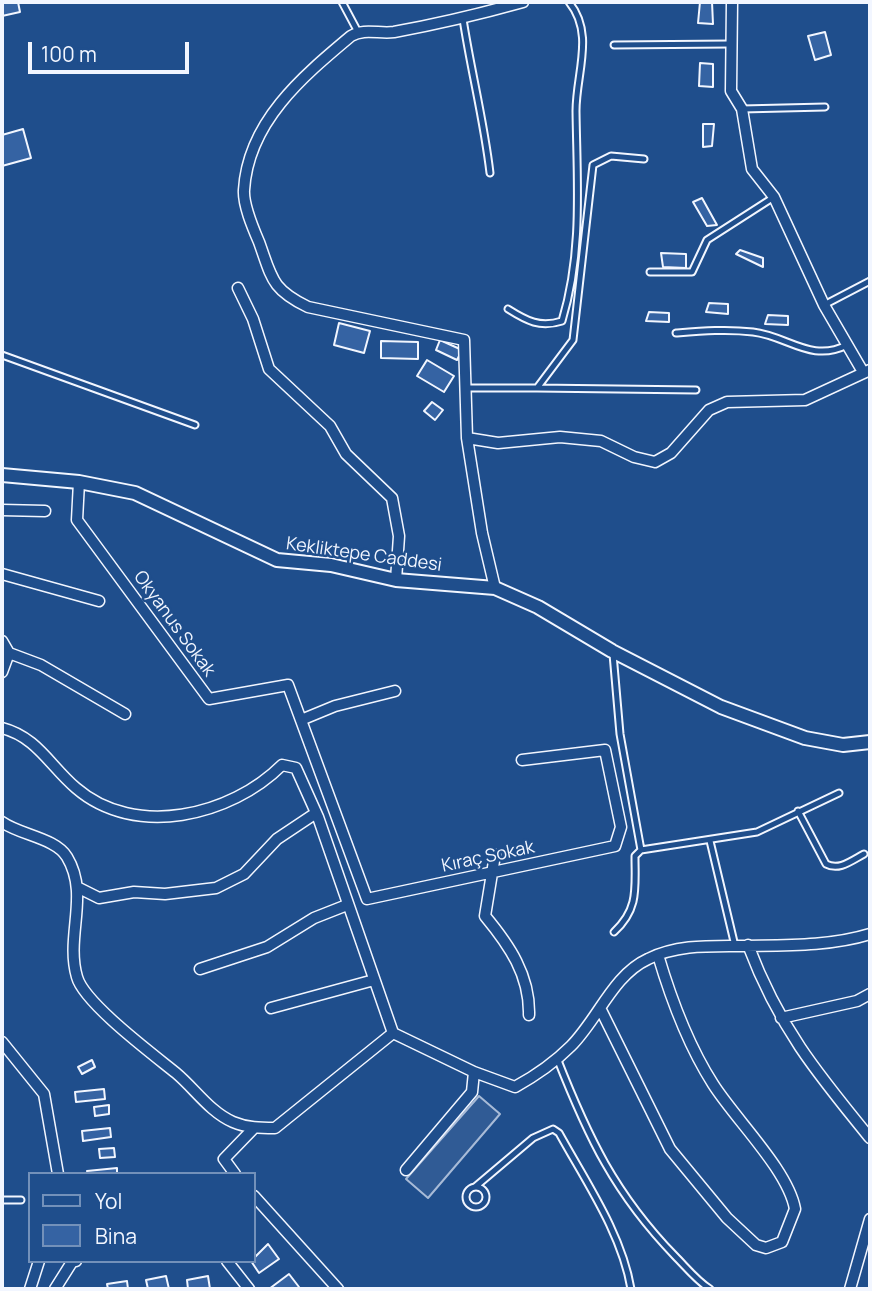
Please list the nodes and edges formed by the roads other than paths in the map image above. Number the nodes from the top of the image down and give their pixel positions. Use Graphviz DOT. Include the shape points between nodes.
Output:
graph roads {
  1 [pos="342,2"];
  2 [pos="523,2"];
  3 [pos="569,2"];
  4 [pos="732,2"];
  5 [pos="463,19"];
  6 [pos="358,32"];
  7 [pos="730,44"];
  8 [pos="614,45"];
  9 [pos="825,107"];
  10 [pos="742,109"];
  11 [pos="643,159"];
  12 [pos="490,173"];
  13 [pos="774,197"];
  14 [pos="650,272"];
  15 [pos="870,281"];
  16 [pos="238,288"];
  17 [pos="824,306"];
  18 [pos="508,309"];
  19 [pos="676,333"];
  20 [pos="847,345"];
  21 [pos="2,355"];
  22 [pos="867,371"];
  23 [pos="465,388"];
  24 [pos="537,388"];
  25 [pos="696,390"];
  26 [pos="195,425"];
  27 [pos="467,438"];
  28 [pos="2,475"];
  29 [pos="79,482"];
  30 [pos="2,510"];
  31 [pos="45,511"];
  32 [pos="2,574"];
  33 [pos="396,580"];
  34 [pos="495,588"];
  35 [pos="99,601"];
  36 [pos="2,641"];
  37 [pos="612,650"];
  38 [pos="9,653"];
  39 [pos="2,672"];
  40 [pos="395,691"];
  41 [pos="125,714"];
  42 [pos="301,720"];
  43 [pos="2,728"];
  44 [pos="870,742"];
  45 [pos="522,760"];
  46 [pos="839,793"];
  47 [pos="798,811"];
  48 [pos="316,813"];
  49 [pos="2,822"];
  50 [pos="710,841"];
  51 [pos="640,850"];
  52 [pos="863,854"];
  53 [pos="495,855"];
  54 [pos="491,872"];
  55 [pos="77,887"];
  56 [pos="367,899"];
  57 [pos="347,905"];
  58 [pos="614,932"];
  59 [pos="870,934"];
  60 [pos="748,945"];
  61 [pos="735,946"];
  62 [pos="658,956"];
  63 [pos="200,969"];
  64 [pos="374,980"];
  65 [pos="870,994"];
  66 [pos="271,1008"];
  67 [pos="601,1010"];
  68 [pos="528,1015"];
  69 [pos="781,1018"];
  70 [pos="393,1033"];
  71 [pos="2,1042"];
  72 [pos="557,1058"];
  73 [pos="474,1072"];
  74 [pos="254,1128"];
  75 [pos="870,1139"];
  76 [pos="406,1170"];
  77 [pos="58,1172"];
  78 [pos="233,1172"];
  79 [pos="475,1187"];
  80 [pos="256,1198"];
  81 [pos="2,1200"];
  82 [pos="21,1200"];
  83 [pos="870,1219"];
  84 [pos="38,1263"];
  85 [pos="71,1263"];
  86 [pos="229,1263"];
  87 [pos="30,1289"];
  88 [pos="55,1289"];
  89 [pos="249,1289"];
  90 [pos="338,1289"];
  91 [pos="631,1289"];
  92 [pos="710,1289"];
  93 [pos="850,1289"];
  1 -- 6 [label="lane"];
  2 -- 5 [label="street"];
  3 -- 18 [label="lane" via="580,15 584,44 576,108 580,197 569,296 562,321 547,326 528,322"];
  4 -- 7 [label="street"];
  5 -- 6 [label="street" via="390,32"];
  5 -- 12 [label="lane"];
  6 -- 23 [label="street" via="289,91 255,141 244,192 275,286 308,307 464,340"];
  7 -- 8 [label="lane"];
  7 -- 10 [label="street" via="731,91"];
  9 -- 10 [label="lane"];
  10 -- 13 [label="street" via="752,169"];
  11 -- 24 [label="lane" via="611,156 593,164 573,340"];
  13 -- 14 [label="lane" via="707,240 692,272"];
  13 -- 17 [label="street"];
  15 -- 17 [label="lane"];
  16 -- 33 [label="street" via="269,369 330,426 346,454 392,498 399,536"];
  17 -- 20 [label="street"];
  19 -- 20 [label="lane" via="757,332 831,353"];
  20 -- 22 [label="street"];
  21 -- 26 [label="lane"];
  22 -- 27 [label="street" via="804,400 726,402 709,411 671,453 655,462 601,441 560,437 498,443"];
  23 -- 24 [label="lane"];
  23 -- 27 [label="street"];
  24 -- 25 [label="lane"];
  27 -- 34 [label="street"];
  28 -- 29 [label="street, Kekliktepe Caddesi"];
  29 -- 33 [label="street, Kekliktepe Caddesi" via="135,492 277,560 331,565"];
  29 -- 42 [label="street, Okyanus Sokak" via="77,520 209,699 288,685"];
  30 -- 31 [label="street"];
  32 -- 35 [label="street"];
  33 -- 34 [label="street, Kekliktepe Caddesi"];
  34 -- 37 [label="street, Kekliktepe Caddesi"];
  36 -- 38 [label="street"];
  37 -- 44 [label="street, Kekliktepe Caddesi" via="721,707 805,738 843,745"];
  37 -- 51 [label="lane" via="620,734"];
  38 -- 39 [label="street"];
  38 -- 41 [label="street" via="41,664"];
  40 -- 42 [label="street"];
  42 -- 56 [label="street, Okyanus Sokak"];
  43 -- 48 [label="street" via="32,741 76,788 101,804 126,812 178,816 211,808 268,779 282,765 296,768"];
  45 -- 54 [label="street, Kıraç Sokak" via="605,750 621,827 615,846"];
  46 -- 47 [label="lane"];
  47 -- 50 [label="lane" via="757,832"];
  47 -- 52 [label="lane" via="832,868"];
  48 -- 55 [label="street" via="277,839 244,874 216,888 99,898"];
  48 -- 57 [label="street"];
  49 -- 55 [label="street" via="61,848"];
  50 -- 51 [label="lane"];
  50 -- 61 [label="lane"];
  51 -- 58 [label="lane" via="635,856 630,918"];
  53 -- 54 [label="street"];
  54 -- 56 [label="street, Kıraç Sokak"];
  54 -- 68 [label="street" via="485,916 510,945 529,993"];
  55 -- 74 [label="street" via="80,902 72,937 77,978 142,1046 216,1111"];
  57 -- 63 [label="street" via="314,918 268,947"];
  57 -- 64 [label="street"];
  59 -- 60 [label="street" via="850,940"];
  60 -- 61 [label="street"];
  60 -- 69 [label="street"];
  61 -- 62 [label="street" via="692,946"];
  62 -- 67 [label="street" via="627,971"];
  62 -- 67 [label="street" via="685,1030 712,1083 789,1188 795,1209 782,1242 766,1248 756,1245 726,1218 670,1149"];
  64 -- 66 [label="street"];
  64 -- 70 [label="street"];
  65 -- 69 [label="street"];
  67 -- 72 [label="street"];
  69 -- 75 [label="street" via="803,1056"];
  70 -- 73 [label="street"];
  70 -- 74 [label="street" via="275,1128"];
  71 -- 77 [label="street" via="44,1094"];
  72 -- 73 [label="street" via="515,1087"];
  72 -- 92 [label="lane" via="579,1115 616,1186 654,1235"];
  73 -- 76 [label="street" via="472,1093"];
  74 -- 78 [label="street" via="224,1160"];
  79 -- 91 [label="lane" via="533,1138 553,1129 602,1212 627,1266"];
  80 -- 90 [label="street"];
  81 -- 82 [label="lane"];
  83 -- 93 [label="street"];
  84 -- 87 [label="street"];
  85 -- 88 [label="street"];
  86 -- 89 [label="street"];
}
